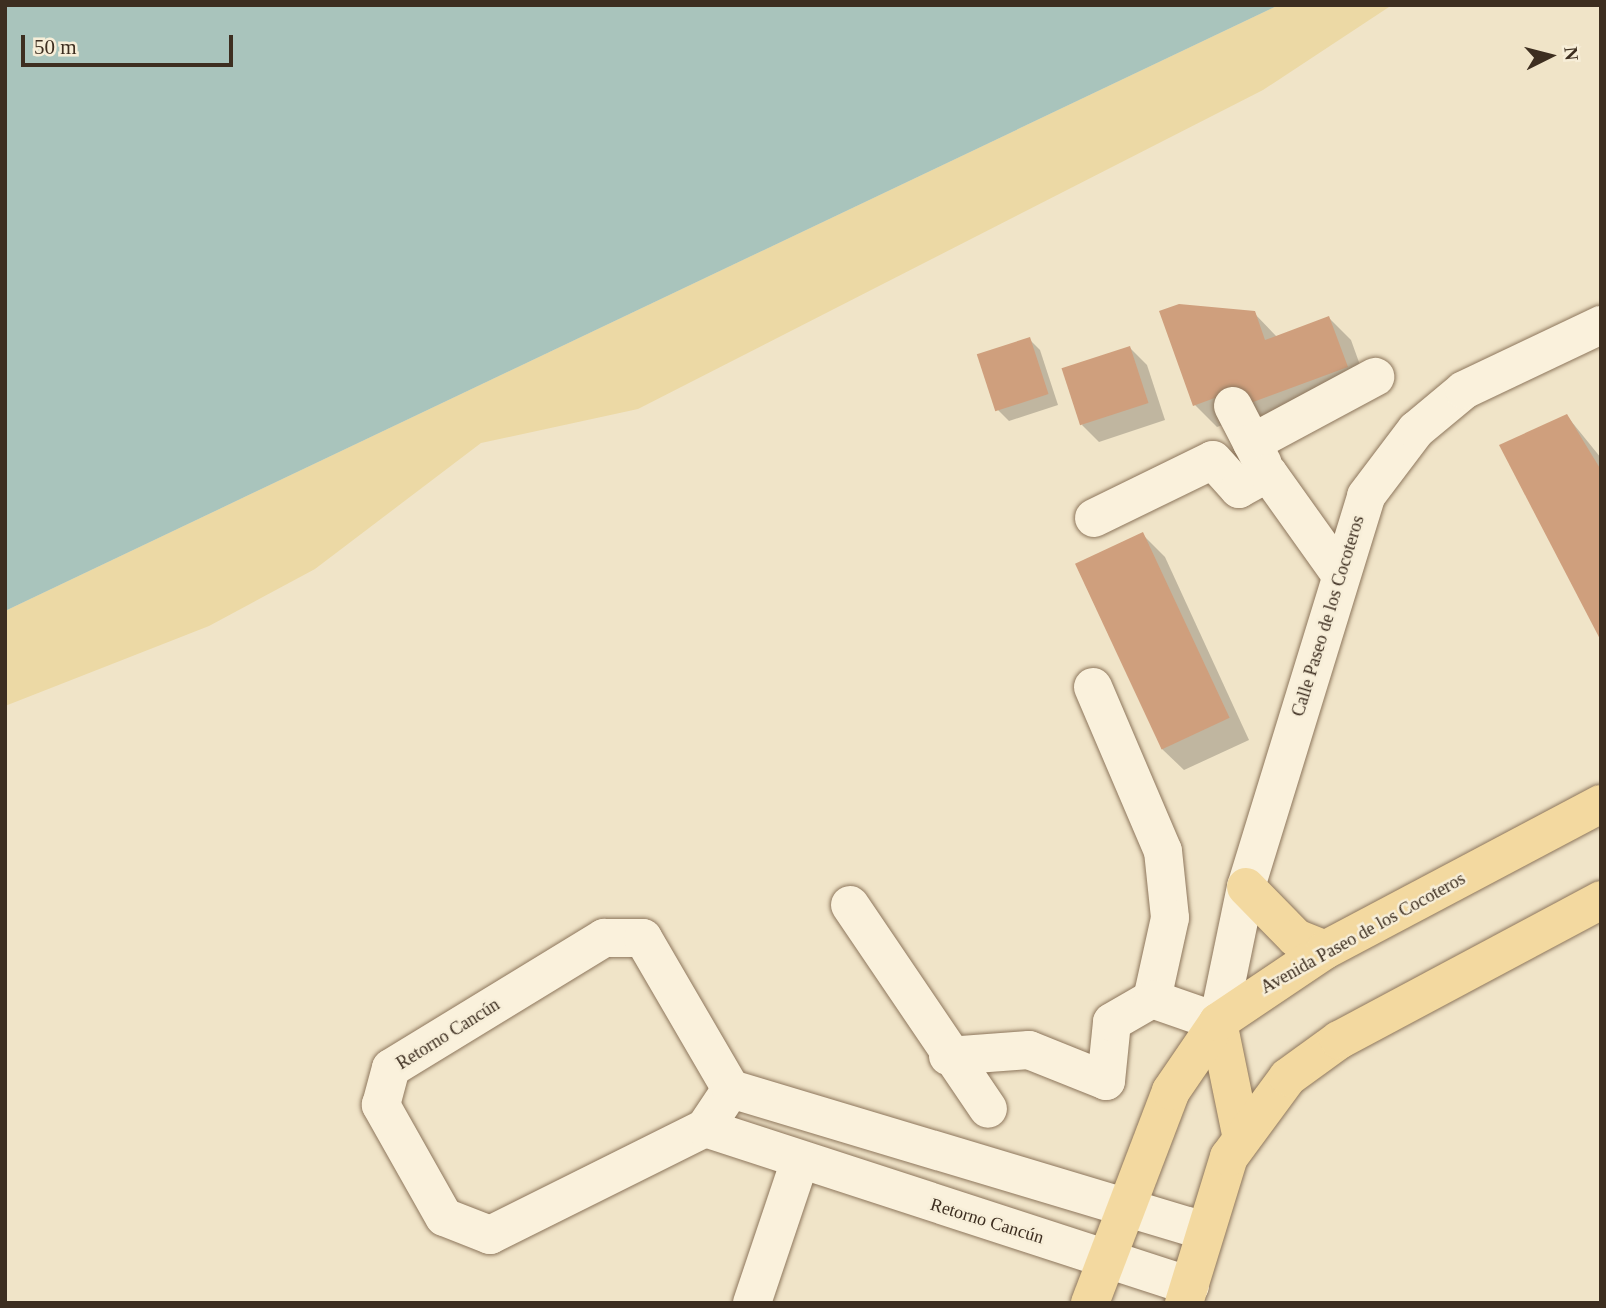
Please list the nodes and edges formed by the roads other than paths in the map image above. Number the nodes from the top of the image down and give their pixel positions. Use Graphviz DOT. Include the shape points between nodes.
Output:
graph roads {
  1 [pos="1601,325"];
  2 [pos="1375,377"];
  3 [pos="1233,406"];
  4 [pos="1260,458"];
  5 [pos="1094,518"];
  6 [pos="1339,574"];
  7 [pos="1093,687"];
  8 [pos="1601,804"];
  9 [pos="1246,887"];
  10 [pos="1601,900"];
  11 [pos="850,905"];
  12 [pos="1325,950"];
  13 [pos="1152,999"];
  14 [pos="1218,1022"];
  15 [pos="948,1056"];
  16 [pos="731,1089"];
  17 [pos="988,1109"];
  18 [pos="705,1128"];
  19 [pos="1241,1134"];
  20 [pos="799,1163"];
  21 [pos="1126,1207"];
  22 [pos="1205,1231"];
  23 [pos="1109,1259"];
  24 [pos="1187,1294"];
  25 [pos="752,1303"];
  26 [pos="1090,1303"];
  1 -- 6 [label="street, Calle Paseo de los Cocoteros" via="1464,390 1416,430 1366,496"];
  2 -- 4 [label="street"];
  3 -- 4 [label="street"];
  4 -- 5 [label="street" via="1239,489 1208,460"];
  4 -- 6 [label="street"];
  6 -- 9 [label="street, Calle Paseo de los Cocoteros"];
  7 -- 13 [label="street" via="1163,850 1170,918"];
  8 -- 12 [label="main road, Avenida Paseo de los Cocoteros"];
  9 -- 12 [label="main road" via="1296,938"];
  9 -- 14 [label="street, Calle Paseo de los Cocoteros"];
  10 -- 19 [label="main road" via="1339,1040 1288,1077"];
  11 -- 15 [label="street"];
  12 -- 14 [label="main road, Avenida Paseo de los Cocoteros"];
  13 -- 14 [label="street"];
  13 -- 15 [label="street" via="1112,1022 1106,1081 1029,1049"];
  14 -- 19 [label="main road"];
  14 -- 21 [label="main road, Avenida Paseo de los Cocoteros" via="1171,1091"];
  15 -- 17 [label="street"];
  16 -- 18 [label="street, Retorno Cancún"];
  16 -- 18 [label="street, Retorno Cancún" via="643,938 604,938 391,1068 381,1105 444,1217 490,1235"];
  16 -- 21 [label="street"];
  18 -- 20 [label="street, Retorno Cancún"];
  19 -- 22 [label="main road"];
  20 -- 23 [label="street, Retorno Cancún"];
  20 -- 25 [label="street"];
  21 -- 22 [label="street"];
  21 -- 23 [label="main road, Avenida Paseo de los Cocoteros"];
  22 -- 24 [label="main road"];
  23 -- 24 [label="street, Retorno Cancún"];
  23 -- 26 [label="main road, Avenida Paseo de los Cocoteros"];
}
